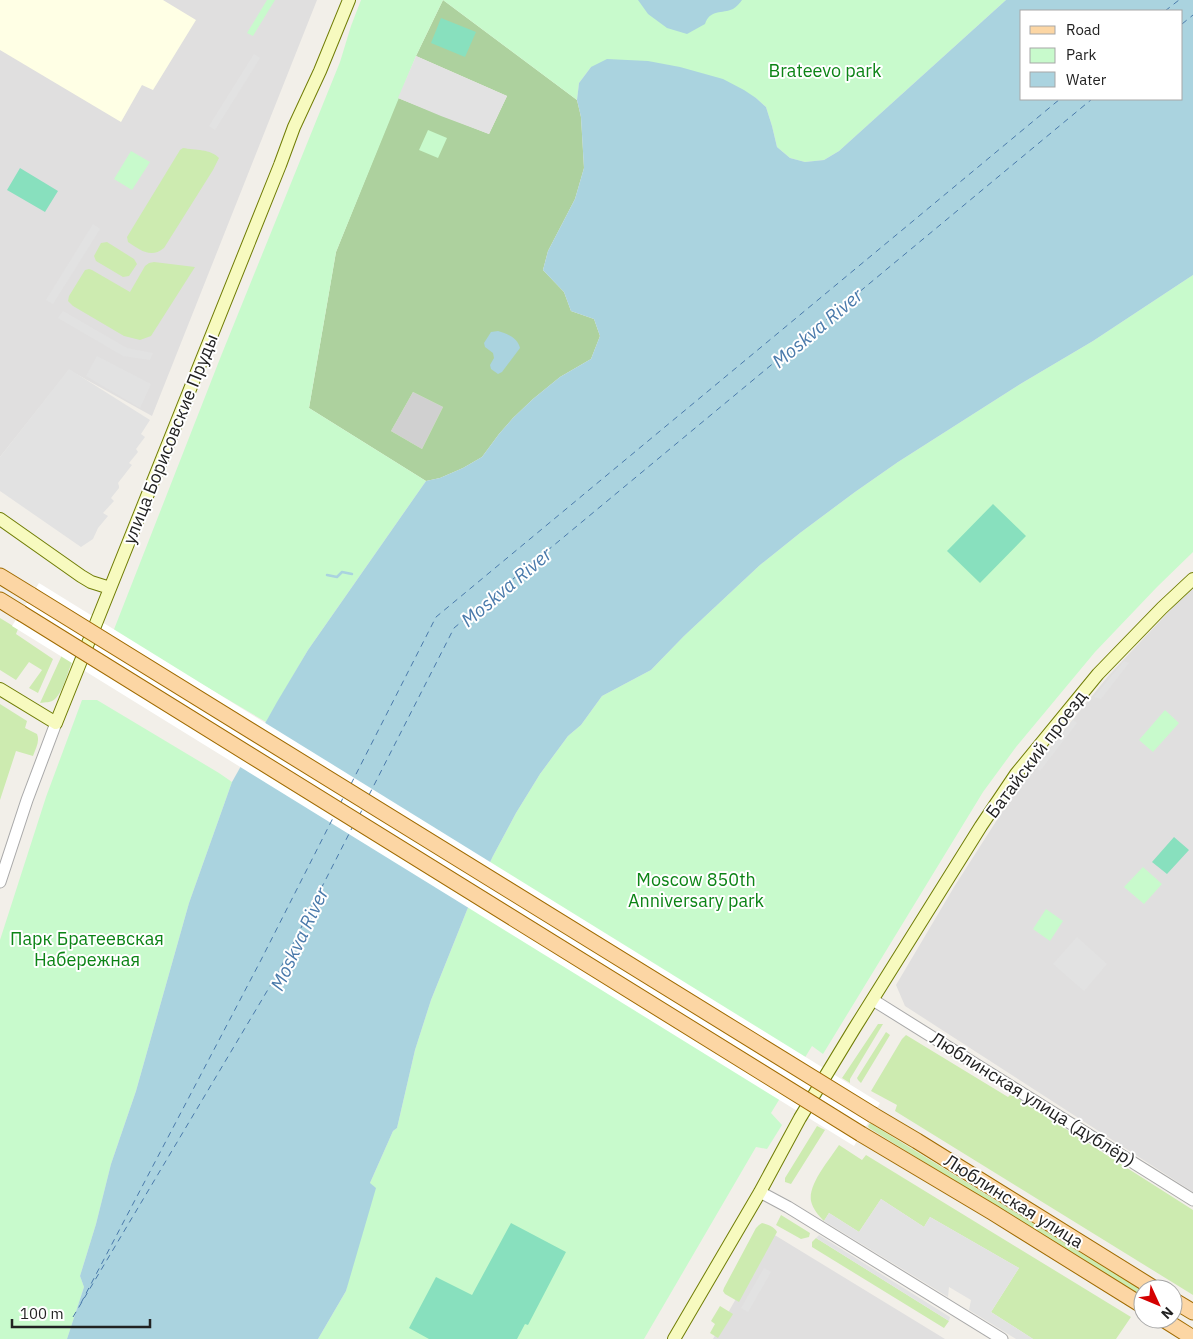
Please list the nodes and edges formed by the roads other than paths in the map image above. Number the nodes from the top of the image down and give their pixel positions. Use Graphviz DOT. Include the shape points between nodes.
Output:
graph roads {
  1 [pos="349,0"];
  2 [pos="0,519"];
  3 [pos="0,576"];
  4 [pos="1193,579"];
  5 [pos="110,588"];
  6 [pos="0,600"];
  7 [pos="0,689"];
  8 [pos="56,723"];
  9 [pos="0,882"];
  10 [pos="873,1000"];
  11 [pos="760,1192"];
  12 [pos="1193,1200"];
  13 [pos="1139,1279"];
  14 [pos="1133,1300"];
  15 [pos="1179,1329"];
  16 [pos="1193,1338"];
  17 [pos="674,1339"];
  18 [pos="1002,1339"];
  1 -- 5 [label="main road, улица Борисовские Пруды" via="294,127"];
  2 -- 5 [label="main road" via="81,576"];
  3 -- 13 [label="main road, Люблинская улица, bridge"];
  4 -- 10 [label="main road, Батайский проезд" via="1102,670 1016,774"];
  5 -- 8 [label="main road, улица Борисовские Пруды"];
  6 -- 14 [label="main road, Люблинская улица, bridge"];
  7 -- 8 [label="main road"];
  8 -- 9 [label="street, улица Борисовские Пруды"];
  10 -- 11 [label="main road, Батайский проезд" via="800,1118"];
  10 -- 12 [label="street, Люблинская улица (дублёр)"];
  11 -- 17 [label="main road, Батайский проезд"];
  11 -- 18 [label="street"];
  15 -- 16 [label="main road"];
}
